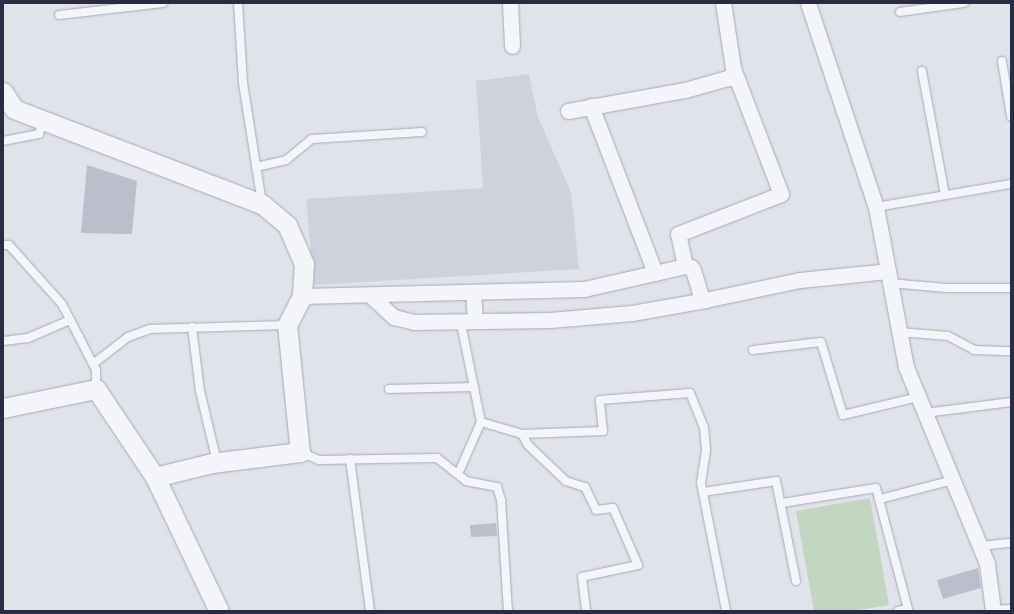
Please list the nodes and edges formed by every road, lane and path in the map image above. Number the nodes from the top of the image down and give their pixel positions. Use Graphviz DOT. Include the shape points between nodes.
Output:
graph roads {
  1 [pos="163,3"];
  2 [pos="238,3"];
  3 [pos="510,3"];
  4 [pos="723,3"];
  5 [pos="808,3"];
  6 [pos="964,3"];
  7 [pos="900,12"];
  8 [pos="59,15"];
  9 [pos="512,46"];
  10 [pos="1002,61"];
  11 [pos="922,71"];
  12 [pos="737,79"];
  13 [pos="3,92"];
  14 [pos="591,106"];
  15 [pos="568,111"];
  16 [pos="1011,116"];
  17 [pos="43,120"];
  18 [pos="422,132"];
  19 [pos="3,141"];
  20 [pos="256,167"];
  21 [pos="1011,184"];
  22 [pos="945,195"];
  23 [pos="262,204"];
  24 [pos="876,207"];
  25 [pos="3,245"];
  26 [pos="685,266"];
  27 [pos="655,273"];
  28 [pos="889,277"];
  29 [pos="1011,288"];
  30 [pos="473,292"];
  31 [pos="370,295"];
  32 [pos="302,296"];
  33 [pos="705,300"];
  34 [pos="70,320"];
  35 [pos="474,321"];
  36 [pos="288,325"];
  37 [pos="192,327"];
  38 [pos="462,329"];
  39 [pos="899,332"];
  40 [pos="3,341"];
  41 [pos="753,350"];
  42 [pos="1011,351"];
  43 [pos="93,364"];
  44 [pos="474,387"];
  45 [pos="389,388"];
  46 [pos="96,389"];
  47 [pos="918,396"];
  48 [pos="1011,402"];
  49 [pos="3,408"];
  50 [pos="925,413"];
  51 [pos="481,422"];
  52 [pos="522,434"];
  53 [pos="300,452"];
  54 [pos="350,459"];
  55 [pos="217,462"];
  56 [pos="458,474"];
  57 [pos="155,476"];
  58 [pos="953,480"];
  59 [pos="703,492"];
  60 [pos="880,499"];
  61 [pos="782,503"];
  62 [pos="1011,543"];
  63 [pos="980,546"];
  64 [pos="796,581"];
  65 [pos="1011,609"];
  66 [pos="993,610"];
  67 [pos="219,611"];
  68 [pos="370,611"];
  69 [pos="508,611"];
  70 [pos="586,611"];
  71 [pos="726,611"];
  72 [pos="898,611"];
  1 -- 8 [label="lane"];
  2 -- 20 [label="lane" via="243,84"];
  3 -- 9 [label="street"];
  4 -- 12 [label="street"];
  5 -- 24 [label="street"];
  6 -- 7 [label="lane"];
  10 -- 16 [label="lane"];
  11 -- 22 [label="lane"];
  12 -- 14 [label="street" via="727,78 685,90"];
  12 -- 26 [label="street" via="781,194 678,234"];
  13 -- 17 [label="street" via="14,109"];
  14 -- 15 [label="street"];
  14 -- 27 [label="street"];
  17 -- 19 [label="lane" via="39,134"];
  17 -- 23 [label="street"];
  18 -- 20 [label="lane" via="312,139 286,160"];
  20 -- 23 [label="lane"];
  21 -- 22 [label="lane"];
  22 -- 24 [label="lane"];
  23 -- 32 [label="street" via="287,224 304,264"];
  24 -- 28 [label="street"];
  25 -- 34 [label="lane" via="9,245 62,304"];
  26 -- 27 [label="street"];
  26 -- 33 [label="street" via="693,270 701,296"];
  27 -- 30 [label="street" via="584,289"];
  28 -- 29 [label="lane"];
  28 -- 33 [label="street" via="800,280"];
  28 -- 39 [label="street"];
  30 -- 31 [label="street"];
  30 -- 35 [label="street"];
  31 -- 32 [label="street"];
  31 -- 35 [label="street" via="394,317 407,321"];
  32 -- 36 [label="street"];
  33 -- 35 [label="street" via="624,314 550,320"];
  34 -- 40 [label="lane" via="28,338"];
  34 -- 43 [label="lane"];
  36 -- 37 [label="lane"];
  36 -- 53 [label="street"];
  37 -- 43 [label="lane" via="150,329 128,337"];
  37 -- 55 [label="lane" via="200,391"];
  38 -- 44 [label="lane"];
  39 -- 42 [label="lane" via="948,336 974,350"];
  39 -- 47 [label="street" via="906,367"];
  41 -- 47 [label="lane" via="821,342 843,415"];
  43 -- 46 [label="lane" via="96,370"];
  44 -- 45 [label="lane"];
  44 -- 51 [label="lane"];
  46 -- 49 [label="street"];
  46 -- 57 [label="street"];
  47 -- 50 [label="street"];
  48 -- 50 [label="lane"];
  50 -- 58 [label="street"];
  51 -- 52 [label="lane"];
  51 -- 56 [label="lane"];
  52 -- 59 [label="lane" via="603,431 600,400 690,393 704,427 706,451 701,483"];
  52 -- 70 [label="lane" via="528,445 566,481 585,487 596,510 613,508 638,565 582,576"];
  53 -- 54 [label="lane" via="318,460"];
  53 -- 55 [label="street"];
  54 -- 56 [label="lane" via="437,458"];
  54 -- 68 [label="lane"];
  55 -- 57 [label="street"];
  56 -- 69 [label="lane" via="466,481 497,487 501,500"];
  57 -- 67 [label="street"];
  58 -- 60 [label="lane"];
  58 -- 63 [label="street"];
  59 -- 61 [label="lane" via="776,481"];
  59 -- 71 [label="lane"];
  60 -- 61 [label="lane" via="876,488"];
  60 -- 72 [label="lane" via="908,609"];
  61 -- 64 [label="lane"];
  62 -- 63 [label="lane"];
  63 -- 66 [label="street" via="987,564"];
  65 -- 66 [label="lane"];
}
